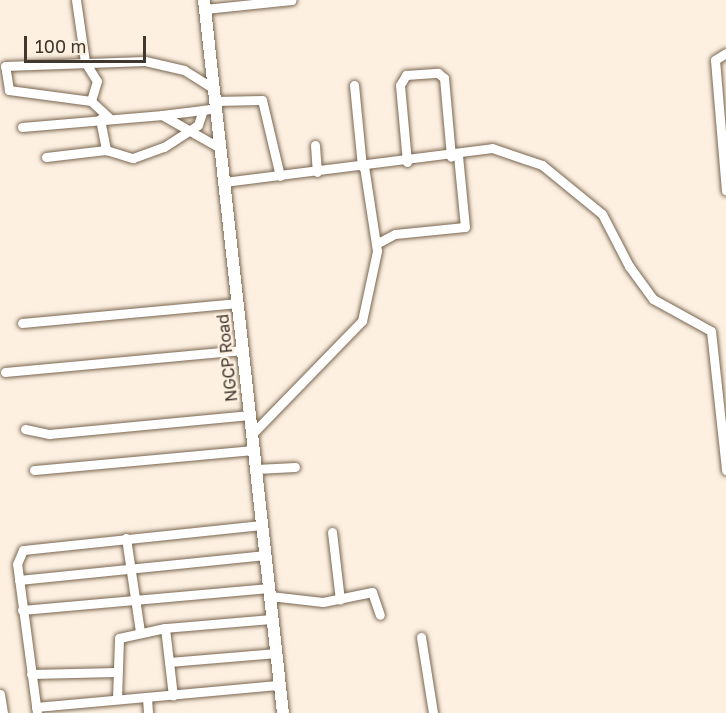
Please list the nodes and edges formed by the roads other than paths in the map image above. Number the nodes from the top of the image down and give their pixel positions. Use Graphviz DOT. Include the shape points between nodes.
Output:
graph roads {
  1 [pos="76,0"];
  2 [pos="292,0"];
  3 [pos="204,5"];
  4 [pos="726,53"];
  5 [pos="104,61"];
  6 [pos="85,62"];
  7 [pos="94,72"];
  8 [pos="354,85"];
  9 [pos="215,99"];
  10 [pos="91,101"];
  11 [pos="202,110"];
  12 [pos="162,115"];
  13 [pos="105,119"];
  14 [pos="22,128"];
  15 [pos="190,131"];
  16 [pos="315,145"];
  17 [pos="220,148"];
  18 [pos="106,150"];
  19 [pos="455,156"];
  20 [pos="46,157"];
  21 [pos="407,162"];
  22 [pos="363,166"];
  23 [pos="317,172"];
  24 [pos="280,176"];
  25 [pos="224,182"];
  26 [pos="726,191"];
  27 [pos="376,244"];
  28 [pos="238,303"];
  29 [pos="22,323"];
  30 [pos="243,350"];
  31 [pos="5,372"];
  32 [pos="250,415"];
  33 [pos="25,429"];
  34 [pos="252,434"];
  35 [pos="254,450"];
  36 [pos="295,467"];
  37 [pos="256,469"];
  38 [pos="34,470"];
  39 [pos="726,470"];
  40 [pos="262,525"];
  41 [pos="332,532"];
  42 [pos="126,538"];
  43 [pos="266,555"];
  44 [pos="130,568"];
  45 [pos="19,580"];
  46 [pos="270,592"];
  47 [pos="340,600"];
  48 [pos="135,601"];
  49 [pos="22,610"];
  50 [pos="380,615"];
  51 [pos="273,619"];
  52 [pos="165,628"];
  53 [pos="140,632"];
  54 [pos="422,637"];
  55 [pos="277,653"];
  56 [pos="169,662"];
  57 [pos="116,672"];
  58 [pos="31,674"];
  59 [pos="280,685"];
  60 [pos="173,696"];
  61 [pos="147,698"];
  62 [pos="0,699"];
  63 [pos="117,699"];
  64 [pos="36,710"];
  65 [pos="3,713"];
  66 [pos="148,713"];
  67 [pos="283,713"];
  68 [pos="433,713"];
  1 -- 6 [label="street"];
  2 -- 3 [label="street"];
  3 -- 9 [label="main road, NGCP Road"];
  4 -- 26 [label="street" via="715,60"];
  5 -- 6 [label="street"];
  5 -- 7 [label="street"];
  5 -- 9 [label="street" via="171,66"];
  6 -- 7 [label="street"];
  6 -- 10 [label="street" via="13,63 5,66 5,79 15,92"];
  7 -- 10 [label="street"];
  8 -- 22 [label="street"];
  9 -- 11 [label="street"];
  9 -- 17 [label="main road, NGCP Road"];
  9 -- 24 [label="street" via="262,100"];
  10 -- 13 [label="street"];
  11 -- 12 [label="street"];
  11 -- 15 [label="street" via="200,123"];
  12 -- 13 [label="street"];
  12 -- 15 [label="street"];
  13 -- 14 [label="street"];
  13 -- 18 [label="street"];
  15 -- 17 [label="street"];
  15 -- 18 [label="street" via="144,156 125,158"];
  16 -- 23 [label="street"];
  17 -- 25 [label="main road, NGCP Road"];
  18 -- 20 [label="street"];
  19 -- 21 [label="street"];
  19 -- 21 [label="street" via="444,78 438,73 406,75 400,85"];
  19 -- 27 [label="street" via="465,227 395,234"];
  19 -- 39 [label="street" via="500,149 543,165 602,214 629,266 653,299 670,313 708,327"];
  21 -- 22 [label="street"];
  22 -- 23 [label="street"];
  22 -- 27 [label="street"];
  23 -- 24 [label="street"];
  24 -- 25 [label="street"];
  25 -- 28 [label="main road, NGCP Road"];
  27 -- 34 [label="street" via="357,330 310,370"];
  28 -- 29 [label="street"];
  28 -- 30 [label="main road, NGCP Road"];
  30 -- 31 [label="street"];
  30 -- 32 [label="main road, NGCP Road"];
  32 -- 33 [label="street" via="49,434"];
  32 -- 34 [label="main road, NGCP Road"];
  34 -- 35 [label="main road, NGCP Road"];
  35 -- 37 [label="main road, NGCP Road"];
  35 -- 38 [label="street"];
  36 -- 37 [label="street"];
  37 -- 40 [label="main road, NGCP Road"];
  40 -- 42 [label="street"];
  40 -- 43 [label="main road, NGCP Road"];
  41 -- 47 [label="street"];
  42 -- 44 [label="street"];
  42 -- 45 [label="street" via="30,547 19,555"];
  43 -- 44 [label="street"];
  43 -- 46 [label="main road, NGCP Road"];
  44 -- 45 [label="street"];
  44 -- 48 [label="street"];
  45 -- 49 [label="street"];
  46 -- 47 [label="street"];
  46 -- 48 [label="street"];
  46 -- 51 [label="main road, NGCP Road"];
  47 -- 50 [label="street" via="372,592"];
  48 -- 49 [label="street"];
  48 -- 53 [label="street"];
  49 -- 58 [label="street"];
  51 -- 52 [label="street"];
  51 -- 55 [label="main road, NGCP Road"];
  52 -- 53 [label="street"];
  52 -- 56 [label="street"];
  53 -- 57 [label="street" via="116,642"];
  54 -- 68 [label="street"];
  55 -- 56 [label="street"];
  55 -- 59 [label="main road, NGCP Road"];
  56 -- 60 [label="street"];
  57 -- 58 [label="street"];
  57 -- 63 [label="street"];
  58 -- 64 [label="street"];
  59 -- 60 [label="street"];
  59 -- 67 [label="main road, NGCP Road"];
  60 -- 61 [label="street"];
  61 -- 63 [label="street"];
  61 -- 66 [label="street"];
  62 -- 65 [label="street"];
  63 -- 64 [label="street"];
}
